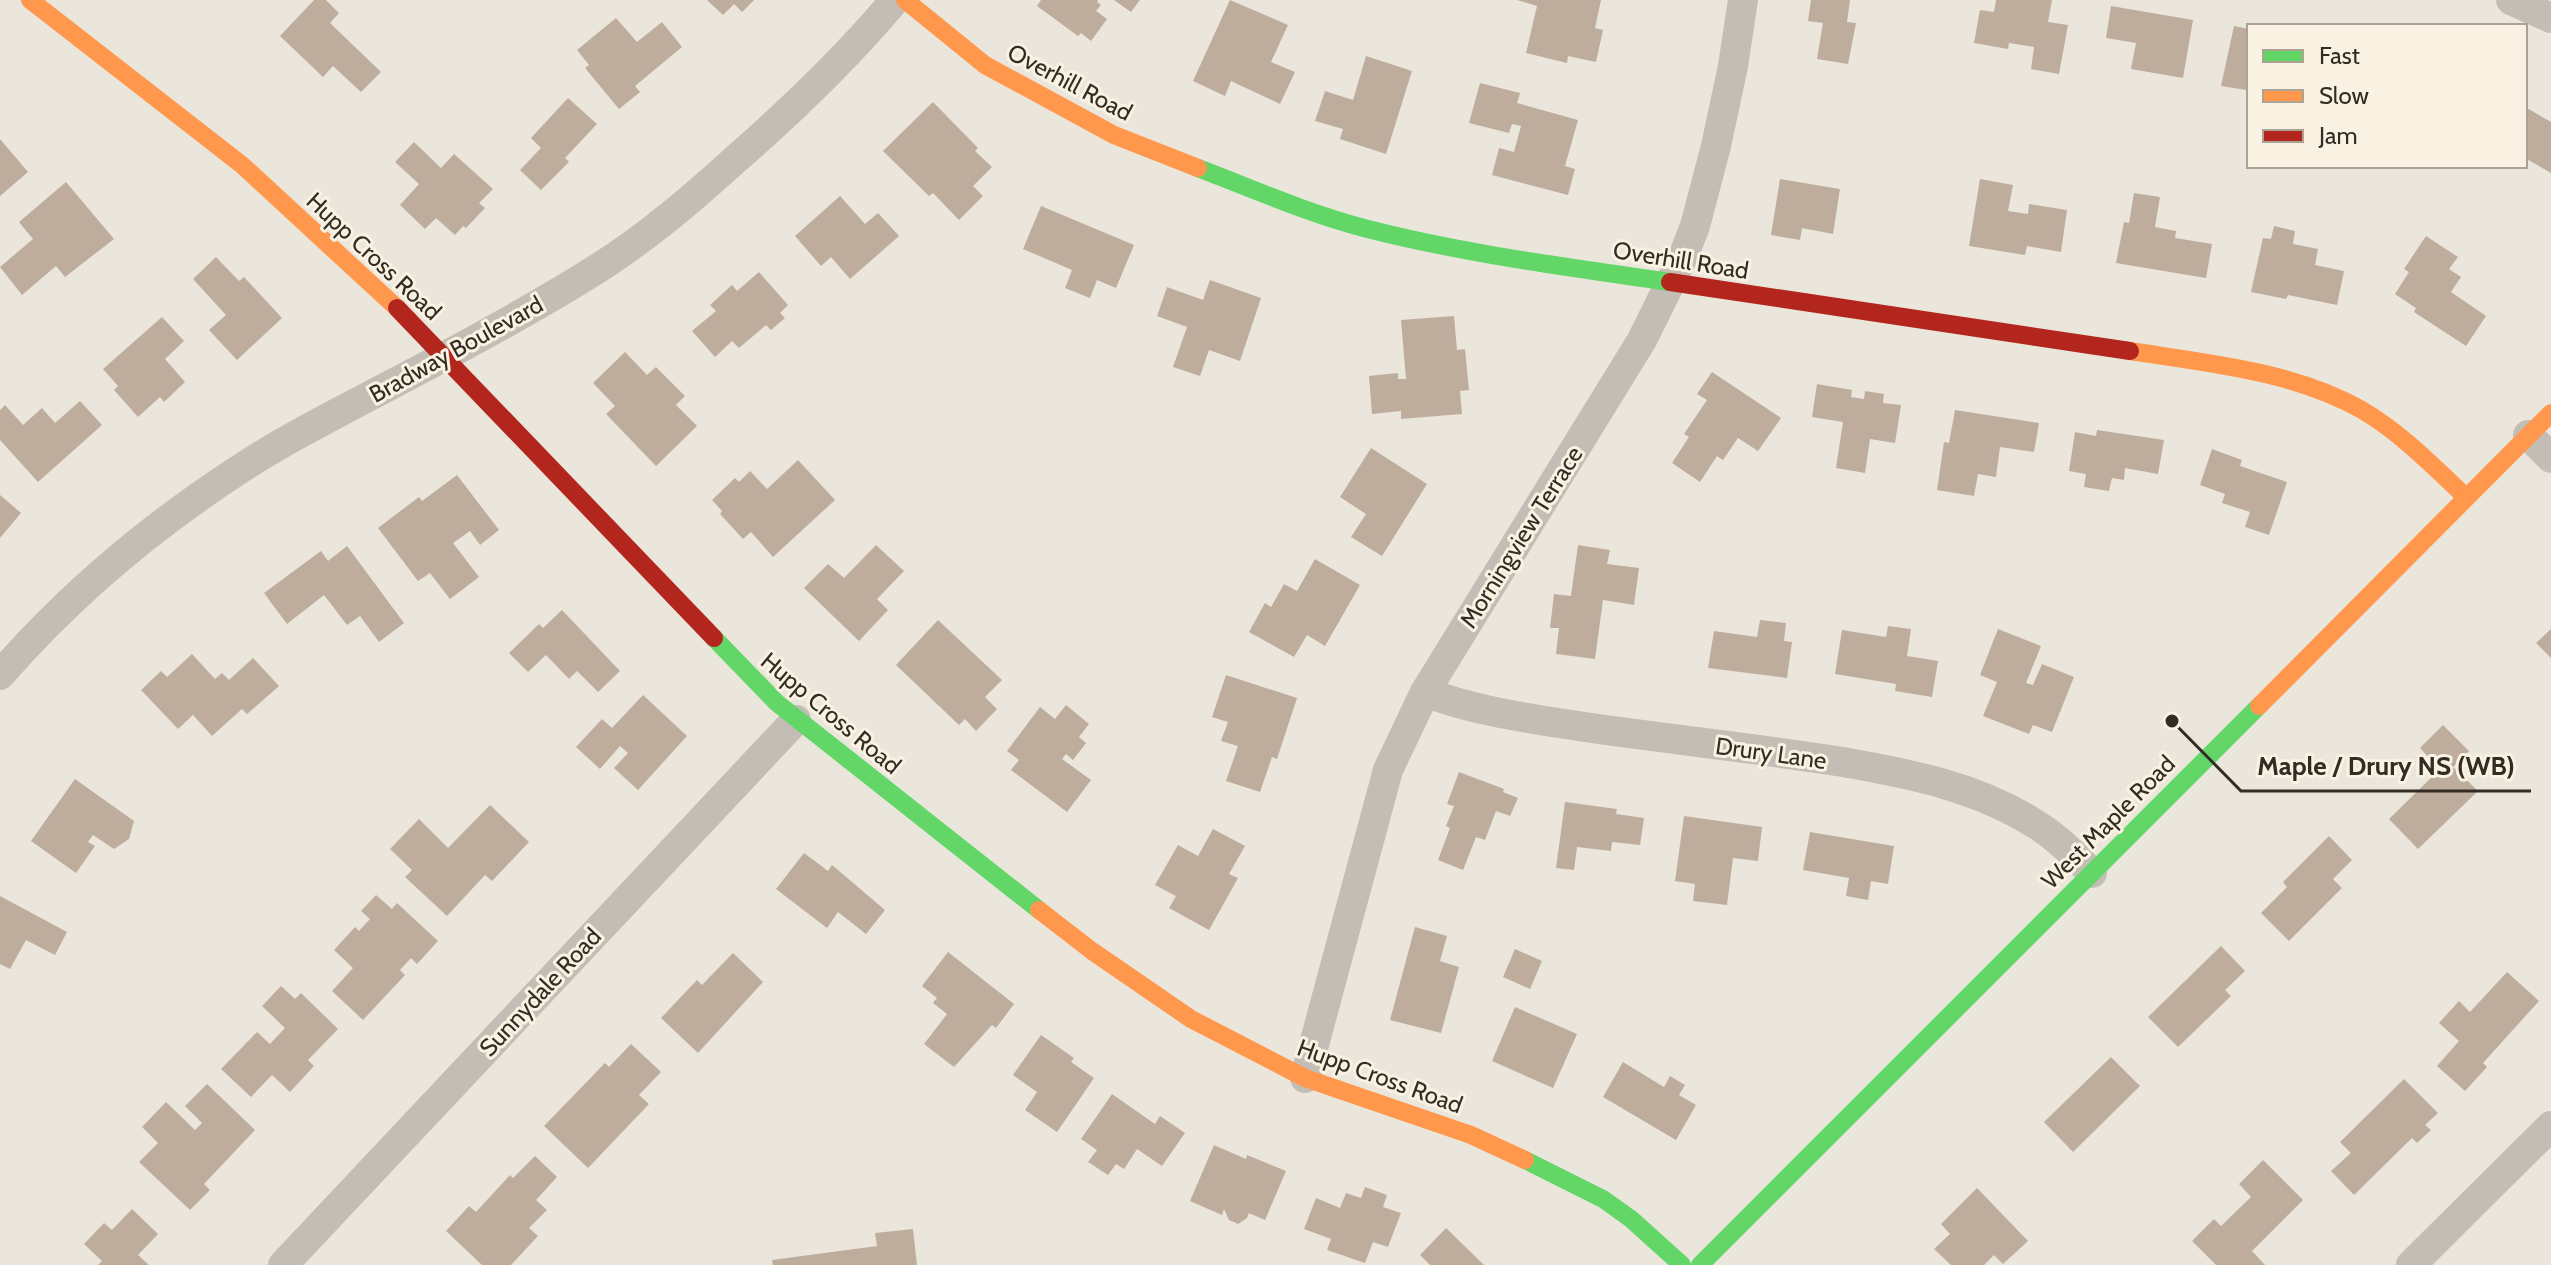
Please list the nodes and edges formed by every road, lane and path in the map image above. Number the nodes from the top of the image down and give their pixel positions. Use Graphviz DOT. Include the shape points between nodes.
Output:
graph roads {
  1 [pos="30,0"];
  2 [pos="895,0"];
  3 [pos="905,0"];
  4 [pos="1743,0"];
  5 [pos="2511,0"];
  6 [pos="2551,18"];
  7 [pos="1671,283"];
  8 [pos="444,356"];
  9 [pos="2551,413"];
  10 [pos="2528,435"];
  11 [pos="2551,458"];
  12 [pos="2466,497"];
  13 [pos="0,675"];
  14 [pos="1425,692"];
  15 [pos="796,720"];
  16 [pos="2092,873"];
  17 [pos="1305,1078"];
  18 [pos="2551,1126"];
  19 [pos="283,1265"];
  20 [pos="1682,1265"];
  21 [pos="1700,1265"];
  22 [pos="2411,1265"];
  1 -- 8 [label="street, Hupp Cross Road" via="242,165"];
  2 -- 8 [label="street, Bradway Boulevard" via="795,106 674,214 603,265"];
  3 -- 7 [label="street, Overhill Road" via="985,65 1077,117 1303,209 1422,240"];
  4 -- 7 [label="street, Morningview Terrace" via="1716,146 1695,226"];
  5 -- 6 [label="street"];
  7 -- 12 [label="street, Overhill Road" via="2286,379 2359,410"];
  7 -- 14 [label="street, Morningview Terrace" via="1642,340"];
  8 -- 13 [label="street, Bradway Boulevard" via="251,462 183,509 89,586"];
  8 -- 15 [label="street, Hupp Cross Road"];
  9 -- 10 [label="street, West Maple Road"];
  10 -- 11 [label="street"];
  10 -- 12 [label="street, West Maple Road"];
  12 -- 16 [label="street, West Maple Road"];
  14 -- 16 [label="street, Drury Lane" via="1519,717 1940,781 2034,823"];
  14 -- 17 [label="street, Morningview Terrace" via="1388,770"];
  15 -- 17 [label="street, Hupp Cross Road" via="1103,959 1191,1019"];
  15 -- 19 [label="street, Sunnydale Road"];
  16 -- 21 [label="street, West Maple Road"];
  17 -- 20 [label="street, Hupp Cross Road" via="1471,1135 1552,1172 1631,1219"];
  18 -- 22 [label="street"];
}
